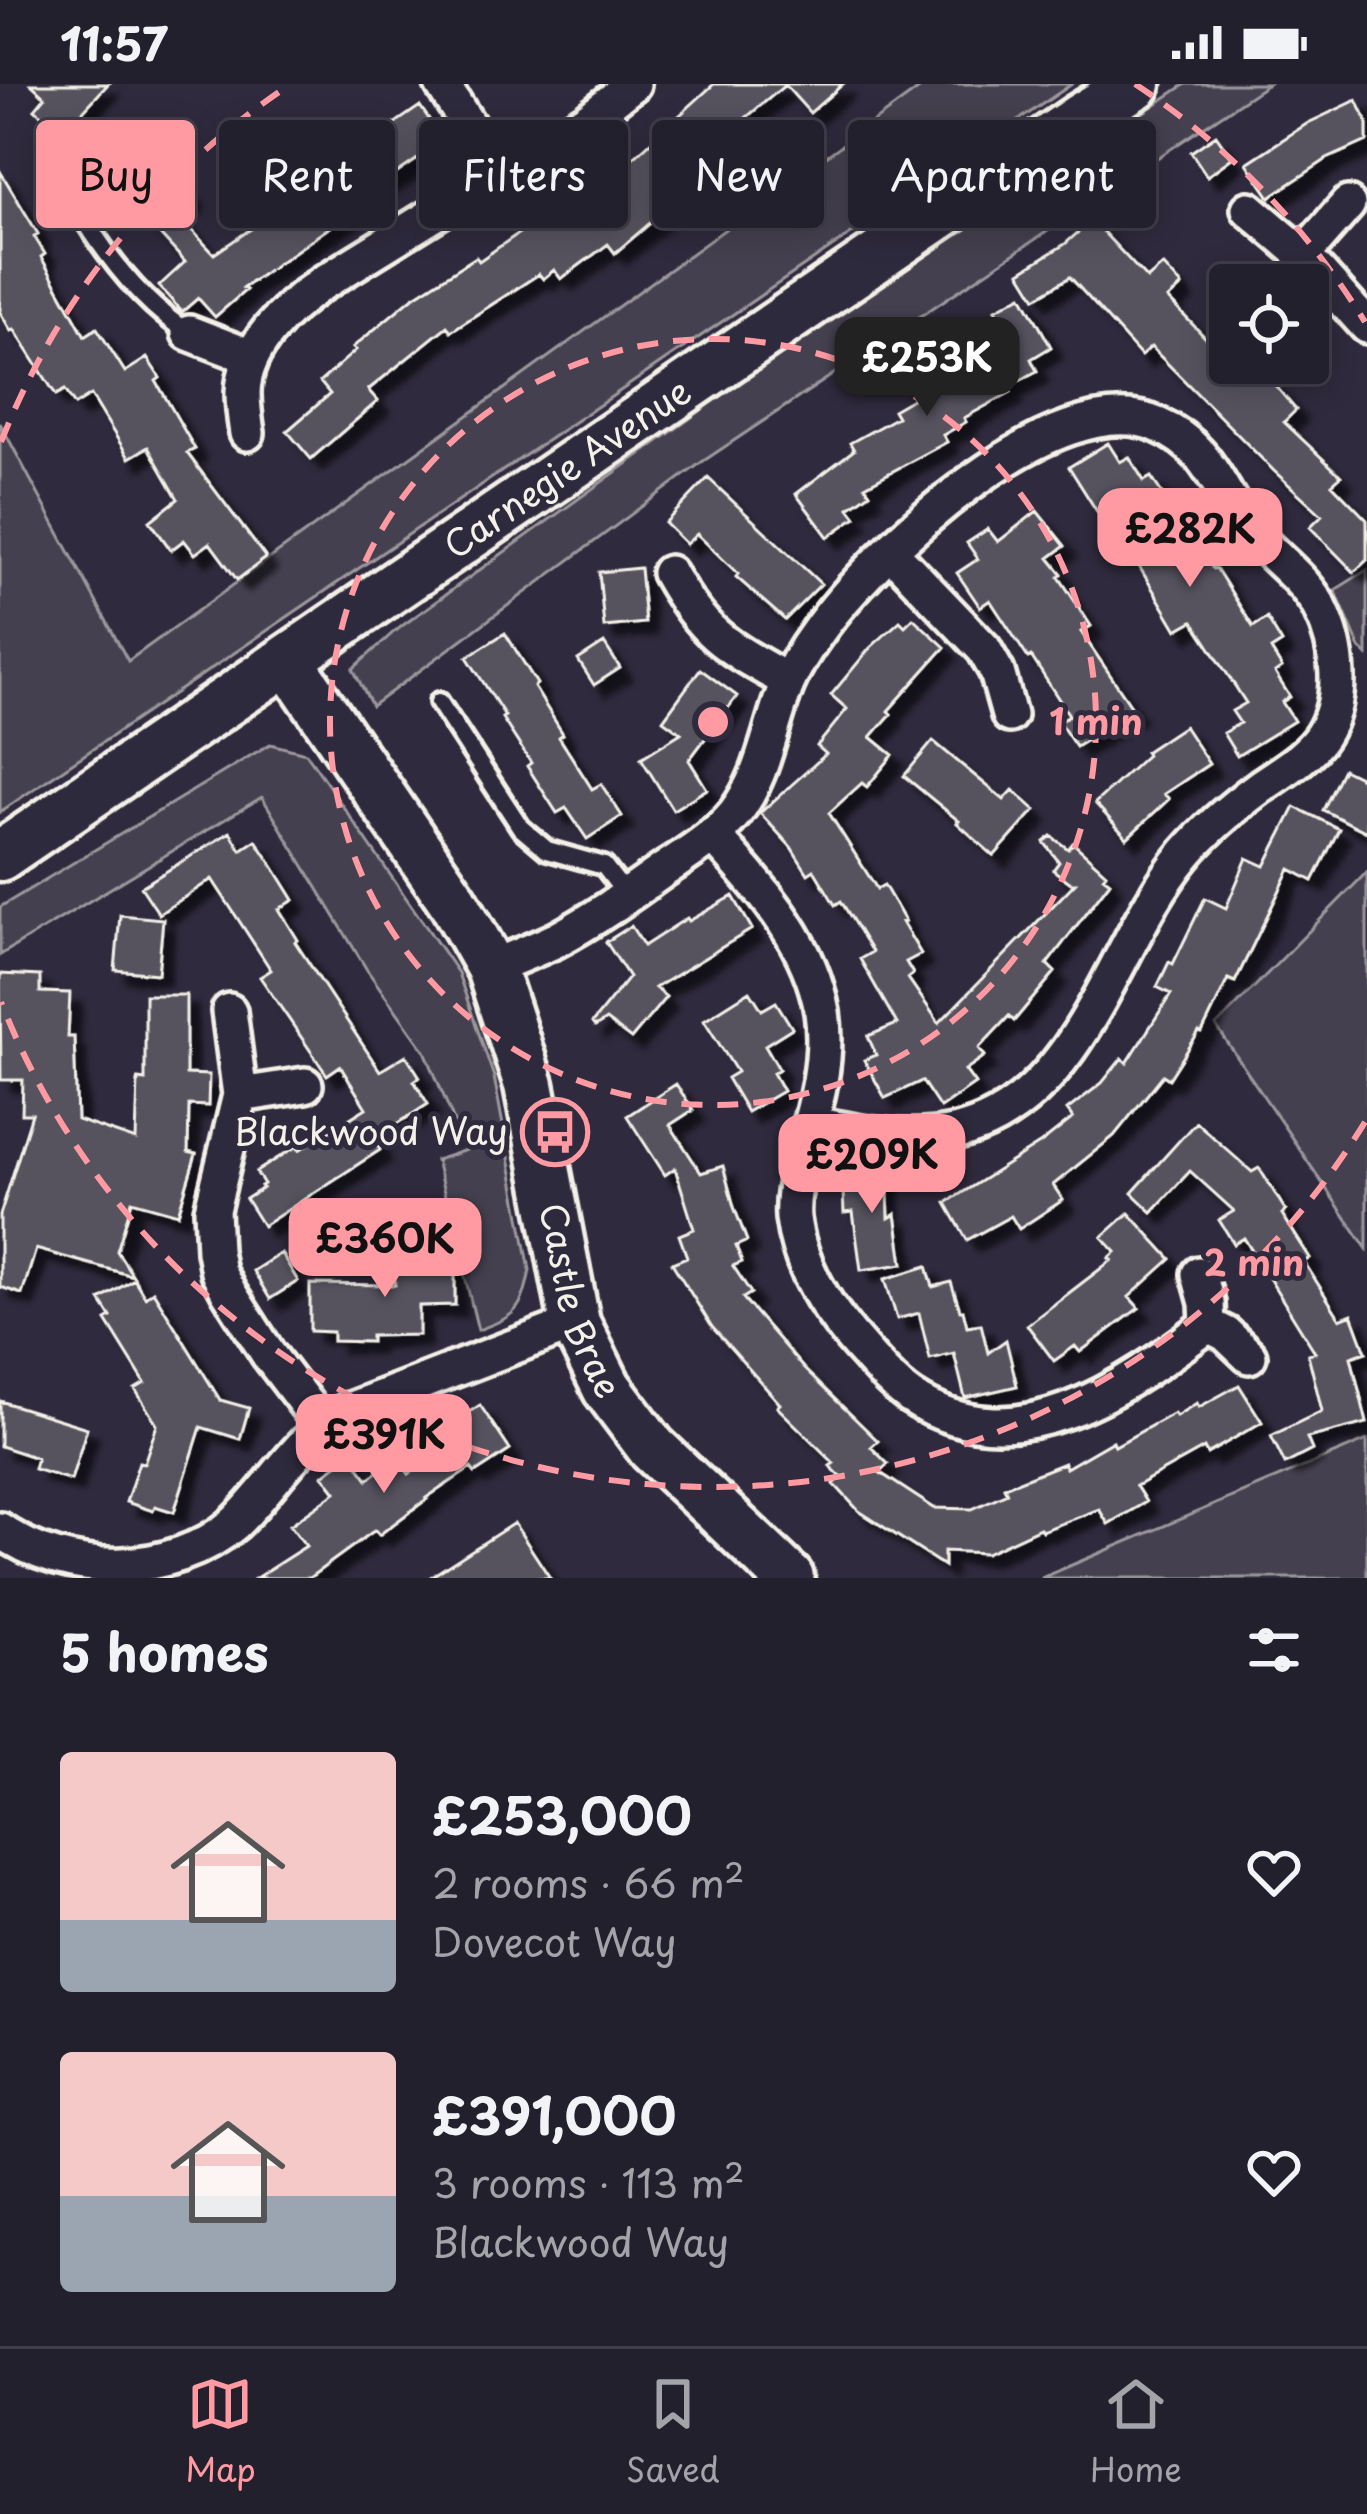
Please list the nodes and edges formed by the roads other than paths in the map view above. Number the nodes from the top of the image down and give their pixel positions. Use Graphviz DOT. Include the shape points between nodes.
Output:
graph roads {
  1 [pos="442,84"];
  2 [pos="633,84"];
  3 [pos="1136,84"];
  4 [pos="465,120"];
  5 [pos="587,120"];
  6 [pos="1348,204"];
  7 [pos="1250,209"];
  8 [pos="419,224"];
  9 [pos="90,228"];
  10 [pos="1303,255"];
  11 [pos="1367,326"];
  12 [pos="189,333"];
  13 [pos="251,357"];
  14 [pos="247,433"];
  15 [pos="890,551"];
  16 [pos="669,573"];
  17 [pos="288,660"];
  18 [pos="1352,680"];
  19 [pos="788,681"];
  20 [pos="439,703"];
  21 [pos="1009,715"];
  22 [pos="714,836"];
  23 [pos="0,856"];
  24 [pos="627,896"];
  25 [pos="491,968"];
  26 [pos="229,1010"];
  27 [pos="305,1085"];
  28 [pos="241,1095"];
  29 [pos="811,1123"];
  30 [pos="1198,1274"];
  31 [pos="575,1323"];
  32 [pos="1208,1325"];
  33 [pos="1249,1356"];
  34 [pos="322,1426"];
  35 [pos="0,1530"];
  36 [pos="789,1578"];
  1 -- 4 [label="street"];
  2 -- 5 [label="street"];
  3 -- 17 [label="street, Carnegie Avenue"];
  6 -- 10 [label="street"];
  7 -- 10 [label="street"];
  8 -- 13 [label="street" via="304,295"];
  9 -- 12 [label="lane" via="115,265"];
  10 -- 11 [label="street"];
  12 -- 13 [label="street"];
  13 -- 14 [label="street" via="243,393"];
  15 -- 18 [label="street" via="981,475 1054,434 1102,417 1141,418 1182,438 1214,471 1249,528 1313,597"];
  15 -- 19 [label="street" via="816,634"];
  15 -- 21 [label="street" via="984,649"];
  16 -- 19 [label="street" via="707,629"];
  17 -- 23 [label="street, Carnegie Avenue"];
  17 -- 25 [label="street, Castle Brae"];
  18 -- 29 [label="street" via="1321,737 1187,851 1148,904 1070,1046 1012,1107 963,1131 912,1139"];
  19 -- 22 [label="street" via="760,773"];
  20 -- 24 [label="lane" via="521,828 547,850 604,866"];
  22 -- 24 [label="street"];
  22 -- 29 [label="street" via="784,918 815,987 824,1037"];
  24 -- 25 [label="street"];
  25 -- 31 [label="street, Castle Brae" via="529,1085"];
  26 -- 28 [label="street"];
  27 -- 28 [label="street"];
  28 -- 34 [label="street" via="212,1210 218,1272"];
  29 -- 32 [label="street" via="793,1197 810,1274 854,1341 928,1406 998,1424 1049,1417 1108,1394"];
  30 -- 32 [label="street"];
  31 -- 34 [label="street"];
  31 -- 36 [label="street, Castle Brae" via="630,1422"];
  32 -- 33 [label="street"];
  34 -- 35 [label="street" via="226,1531 160,1565 76,1568 30,1552"];
}
